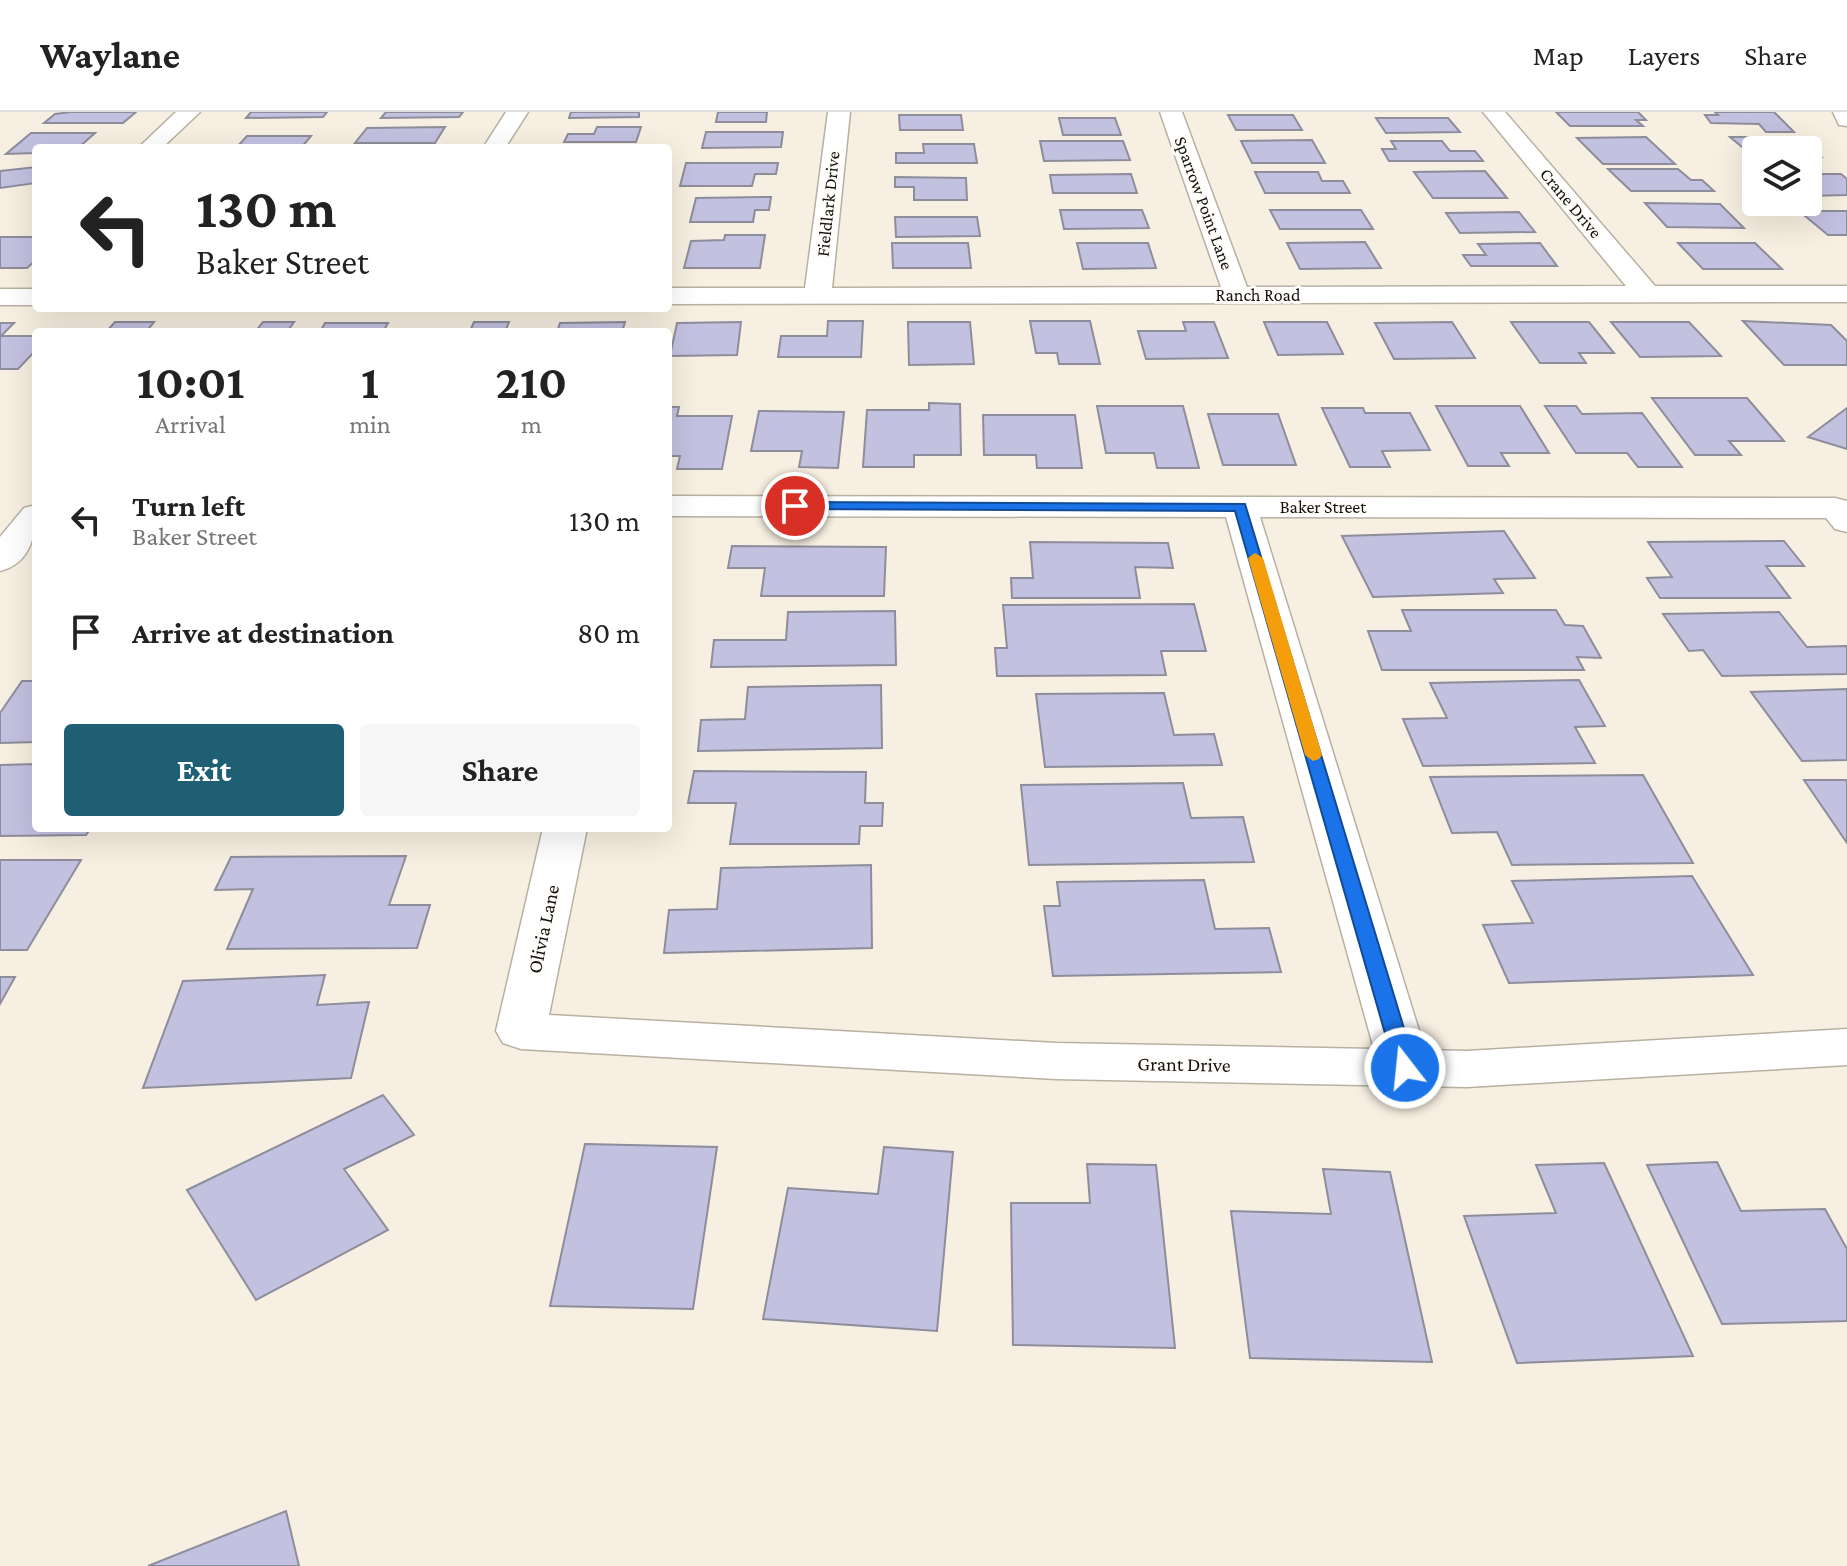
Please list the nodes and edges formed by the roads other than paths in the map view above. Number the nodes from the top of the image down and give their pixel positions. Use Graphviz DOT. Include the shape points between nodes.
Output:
graph roads {
  1 [pos="189,112"];
  2 [pos="517,112"];
  3 [pos="839,112"];
  4 [pos="1171,112"];
  5 [pos="1494,112"];
  6 [pos="1844,112"];
  7 [pos="1847,120"];
  8 [pos="153,144"];
  9 [pos="497,144"];
  10 [pos="1647,294"];
  11 [pos="1847,294"];
  12 [pos="818,295"];
  13 [pos="1237,295"];
  14 [pos="672,296"];
  15 [pos="0,297"];
  16 [pos="32,297"];
  17 [pos="672,506"];
  18 [pos="1240,507"];
  19 [pos="1841,515"];
  20 [pos="32,520"];
  21 [pos="0,560"];
  22 [pos="564,832"];
  23 [pos="521,1031"];
  24 [pos="1847,1047"];
  25 [pos="1405,1068"];
  1 -- 8 [label="street"];
  2 -- 9 [label="street"];
  3 -- 12 [label="street, Fieldlark Drive"];
  4 -- 13 [label="street, Sparrow Point Lane"];
  5 -- 10 [label="street, Crane Drive"];
  6 -- 7 [label="street"];
  10 -- 11 [label="street, Ranch Road"];
  10 -- 13 [label="street, Ranch Road"];
  12 -- 13 [label="street, Ranch Road"];
  12 -- 14 [label="street, Ranch Road"];
  15 -- 16 [label="street"];
  17 -- 18 [label="street, Baker Street"];
  18 -- 19 [label="street, Baker Street"];
  18 -- 25 [label="street"];
  20 -- 21 [label="street"];
  22 -- 23 [label="street, Olivia Lane"];
  23 -- 25 [label="street, Grant Drive" via="1056,1061"];
  24 -- 25 [label="street, Grant Drive"];
}
